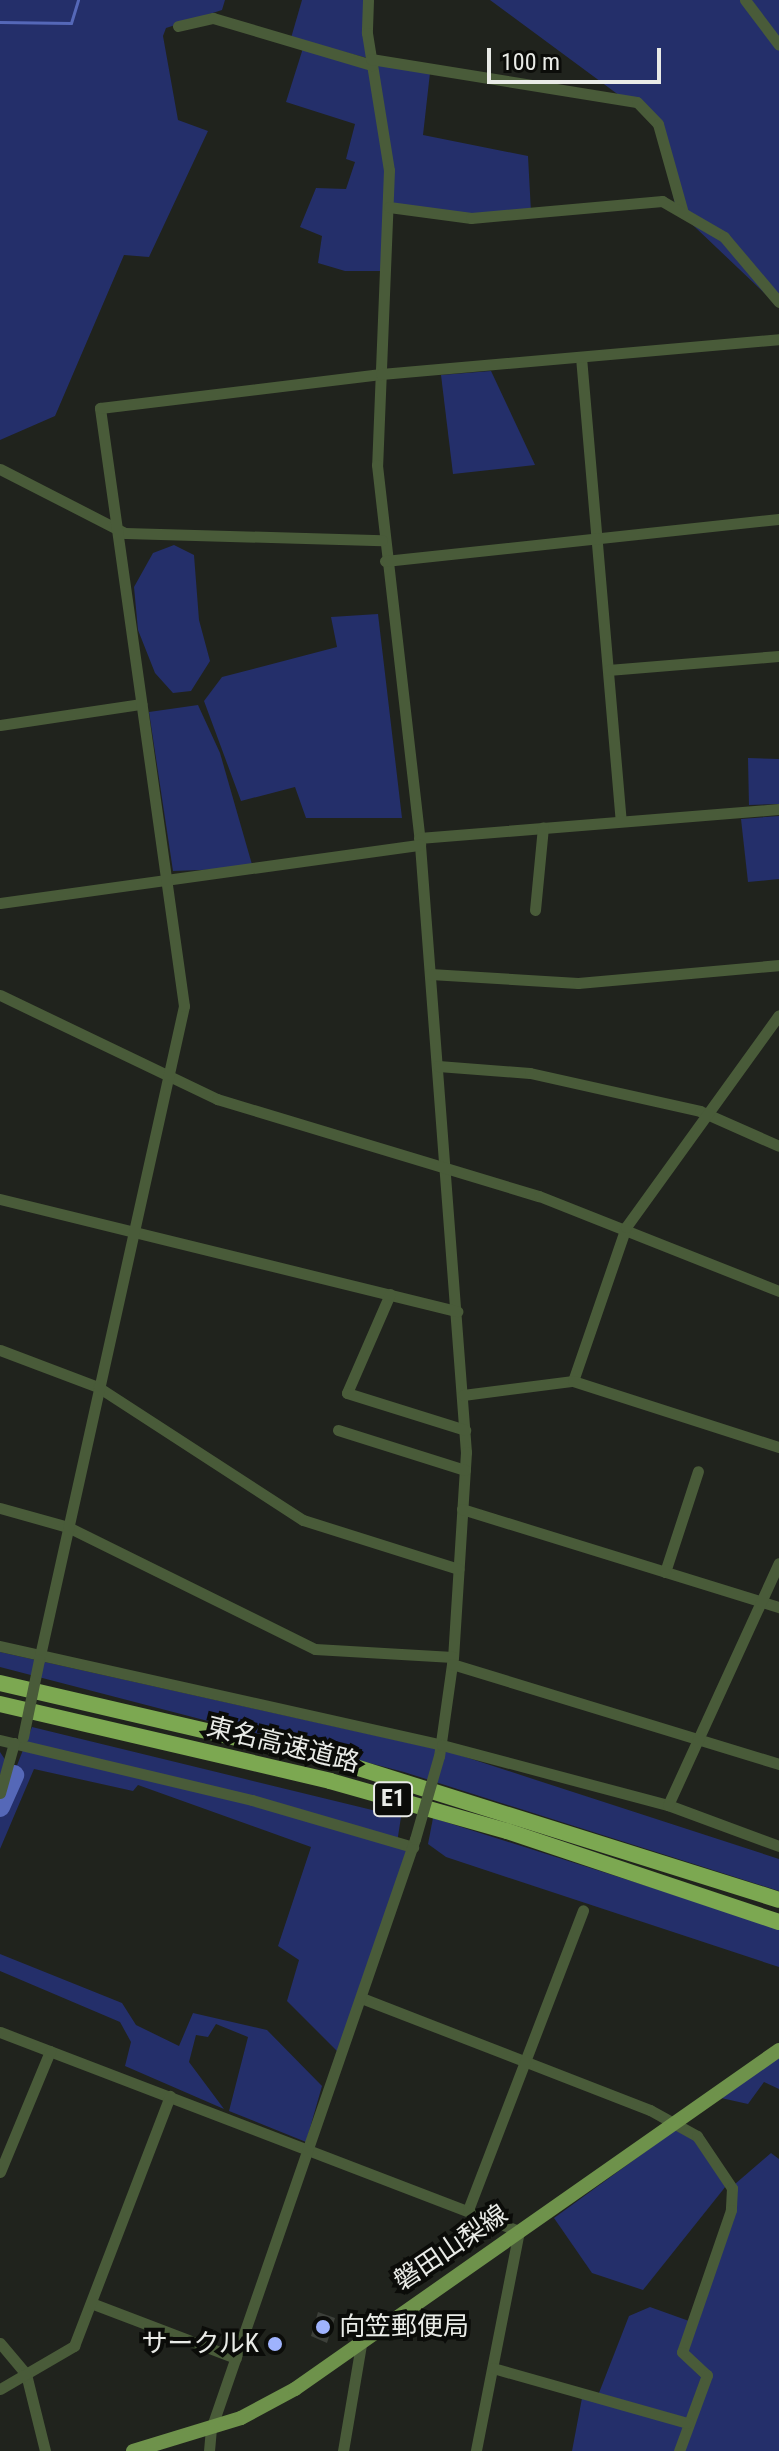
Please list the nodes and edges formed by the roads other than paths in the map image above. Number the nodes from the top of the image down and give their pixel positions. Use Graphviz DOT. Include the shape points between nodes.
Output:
graph roads {
  1 [pos="368,0"];
  2 [pos="745,0"];
  3 [pos="178,26"];
  4 [pos="779,45"];
  5 [pos="372,62"];
  6 [pos="389,207"];
  7 [pos="683,213"];
  8 [pos="779,302"];
  9 [pos="779,339"];
  10 [pos="581,357"];
  11 [pos="381,374"];
  12 [pos="0,469"];
  13 [pos="779,519"];
  14 [pos="116,528"];
  15 [pos="596,534"];
  16 [pos="382,540"];
  17 [pos="385,561"];
  18 [pos="779,656"];
  19 [pos="608,670"];
  20 [pos="141,704"];
  21 [pos="0,725"];
  22 [pos="779,809"];
  23 [pos="621,820"];
  24 [pos="543,827"];
  25 [pos="419,842"];
  26 [pos="166,880"];
  27 [pos="0,903"];
  28 [pos="535,910"];
  29 [pos="779,965"];
  30 [pos="430,974"];
  31 [pos="0,995"];
  32 [pos="779,1015"];
  33 [pos="438,1066"];
  34 [pos="168,1075"];
  35 [pos="707,1115"];
  36 [pos="779,1146"];
  37 [pos="446,1169"];
  38 [pos="0,1199"];
  39 [pos="626,1227"];
  40 [pos="134,1228"];
  41 [pos="779,1291"];
  42 [pos="390,1294"];
  43 [pos="457,1311"];
  44 [pos="0,1350"];
  45 [pos="573,1381"];
  46 [pos="98,1387"];
  47 [pos="463,1395"];
  48 [pos="338,1430"];
  49 [pos="465,1430"];
  50 [pos="779,1447"];
  51 [pos="465,1470"];
  52 [pos="698,1471"];
  53 [pos="0,1508"];
  54 [pos="462,1509"];
  55 [pos="68,1527"];
  56 [pos="779,1563"];
  57 [pos="458,1569"];
  58 [pos="665,1572"];
  59 [pos="761,1602"];
  60 [pos="779,1607"];
  61 [pos="0,1646"];
  62 [pos="40,1657"];
  63 [pos="453,1660"];
  64 [pos="0,1683"];
  65 [pos="0,1704"];
  66 [pos="0,1740"];
  67 [pos="698,1740"];
  68 [pos="19,1742"];
  69 [pos="440,1750"];
  70 [pos="779,1764"];
  71 [pos="0,1793"];
  72 [pos="668,1805"];
  73 [pos="414,1843"];
  74 [pos="779,1846"];
  75 [pos="779,1900"];
  76 [pos="583,1910"];
  77 [pos="779,1922"];
  78 [pos="364,1999"];
  79 [pos="0,2032"];
  80 [pos="779,2050"];
  81 [pos="50,2051"];
  82 [pos="524,2062"];
  83 [pos="170,2096"];
  84 [pos="675,2122"];
  85 [pos="309,2149"];
  86 [pos="0,2172"];
  87 [pos="468,2210"];
  88 [pos="519,2231"];
  89 [pos="91,2303"];
  90 [pos="363,2338"];
  91 [pos="0,2343"];
  92 [pos="236,2358"];
  93 [pos="493,2368"];
  94 [pos="26,2374"];
  95 [pos="0,2389"];
  96 [pos="687,2423"];
  97 [pos="211,2429"];
  98 [pos="45,2451"];
  99 [pos="133,2451"];
  100 [pos="209,2451"];
  101 [pos="343,2451"];
  102 [pos="476,2451"];
  103 [pos="679,2451"];
  1 -- 5 [label="street"];
  2 -- 4 [label="street"];
  3 -- 5 [label="street" via="213,18"];
  5 -- 6 [label="street"];
  5 -- 7 [label="street" via="637,102 658,124"];
  6 -- 7 [label="street" via="471,218 662,201"];
  6 -- 11 [label="street"];
  7 -- 8 [label="street" via="724,237"];
  9 -- 10 [label="street"];
  10 -- 11 [label="street"];
  10 -- 15 [label="street"];
  11 -- 14 [label="street" via="100,408"];
  11 -- 16 [label="street" via="377,465"];
  12 -- 14 [label="street"];
  13 -- 15 [label="street"];
  14 -- 16 [label="street" via="143,535"];
  14 -- 20 [label="street"];
  15 -- 17 [label="street"];
  15 -- 19 [label="street"];
  16 -- 17 [label="street"];
  17 -- 25 [label="street"];
  18 -- 19 [label="street"];
  19 -- 23 [label="street"];
  20 -- 21 [label="street"];
  20 -- 26 [label="street"];
  22 -- 23 [label="street"];
  23 -- 24 [label="street"];
  24 -- 25 [label="street"];
  24 -- 28 [label="street"];
  25 -- 26 [label="street"];
  25 -- 30 [label="street"];
  26 -- 27 [label="street"];
  26 -- 34 [label="street" via="184,1006"];
  29 -- 30 [label="street" via="578,983"];
  30 -- 33 [label="street"];
  31 -- 34 [label="street"];
  32 -- 35 [label="street"];
  33 -- 35 [label="street" via="530,1073"];
  33 -- 37 [label="street"];
  34 -- 37 [label="street" via="260,1113"];
  34 -- 40 [label="street"];
  35 -- 36 [label="street"];
  35 -- 39 [label="street"];
  37 -- 39 [label="street"];
  37 -- 43 [label="street"];
  38 -- 40 [label="street"];
  39 -- 41 [label="street"];
  39 -- 45 [label="street"];
  40 -- 42 [label="street"];
  40 -- 46 [label="street"];
  42 -- 43 [label="street"];
  42 -- 49 [label="street" via="347,1393"];
  43 -- 47 [label="street"];
  44 -- 46 [label="street"];
  45 -- 47 [label="street"];
  45 -- 50 [label="street"];
  46 -- 55 [label="street"];
  46 -- 57 [label="street" via="303,1520"];
  47 -- 49 [label="street"];
  48 -- 51 [label="street"];
  49 -- 51 [label="street"];
  51 -- 54 [label="street"];
  52 -- 58 [label="street"];
  53 -- 55 [label="street"];
  54 -- 57 [label="street"];
  54 -- 58 [label="street"];
  55 -- 62 [label="street"];
  55 -- 63 [label="street" via="315,1649"];
  56 -- 59 [label="street"];
  57 -- 63 [label="street"];
  58 -- 59 [label="street"];
  59 -- 60 [label="street"];
  59 -- 67 [label="street"];
  61 -- 62 [label="street"];
  62 -- 68 [label="street, bridge"];
  62 -- 69 [label="street"];
  63 -- 67 [label="street"];
  63 -- 69 [label="street"];
  64 -- 75 [label="highway, 東名高速道路 / E1" via="336,1761"];
  65 -- 77 [label="highway, 東名高速道路 / E1" via="330,1781 507,1831"];
  66 -- 68 [label="street"];
  67 -- 70 [label="street"];
  67 -- 72 [label="street"];
  68 -- 71 [label="street"];
  68 -- 73 [label="street"];
  69 -- 72 [label="street"];
  69 -- 73 [label="street, bridge"];
  72 -- 74 [label="street"];
  73 -- 78 [label="street"];
  76 -- 82 [label="street"];
  78 -- 82 [label="street"];
  78 -- 85 [label="street"];
  79 -- 81 [label="street"];
  80 -- 84 [label="main road, 磐田山梨線"];
  81 -- 83 [label="street"];
  81 -- 86 [label="street"];
  82 -- 84 [label="street"];
  82 -- 87 [label="street"];
  83 -- 85 [label="street"];
  83 -- 89 [label="street"];
  84 -- 88 [label="main road, 磐田山梨線"];
  84 -- 96 [label="street" via="697,2136 732,2188 725,2238 682,2352 707,2375"];
  85 -- 87 [label="street"];
  85 -- 92 [label="street"];
  87 -- 88 [label="street"];
  88 -- 90 [label="main road, 磐田山梨線"];
  88 -- 93 [label="street"];
  89 -- 92 [label="street"];
  89 -- 94 [label="street" via="74,2346"];
  90 -- 97 [label="main road, 磐田山梨線" via="295,2389"];
  90 -- 101 [label="street"];
  91 -- 94 [label="street"];
  92 -- 97 [label="street"];
  93 -- 96 [label="street"];
  93 -- 102 [label="street"];
  94 -- 95 [label="street"];
  94 -- 98 [label="street"];
  96 -- 103 [label="street"];
  97 -- 99 [label="main road, 磐田山梨線"];
  97 -- 100 [label="street"];
}
